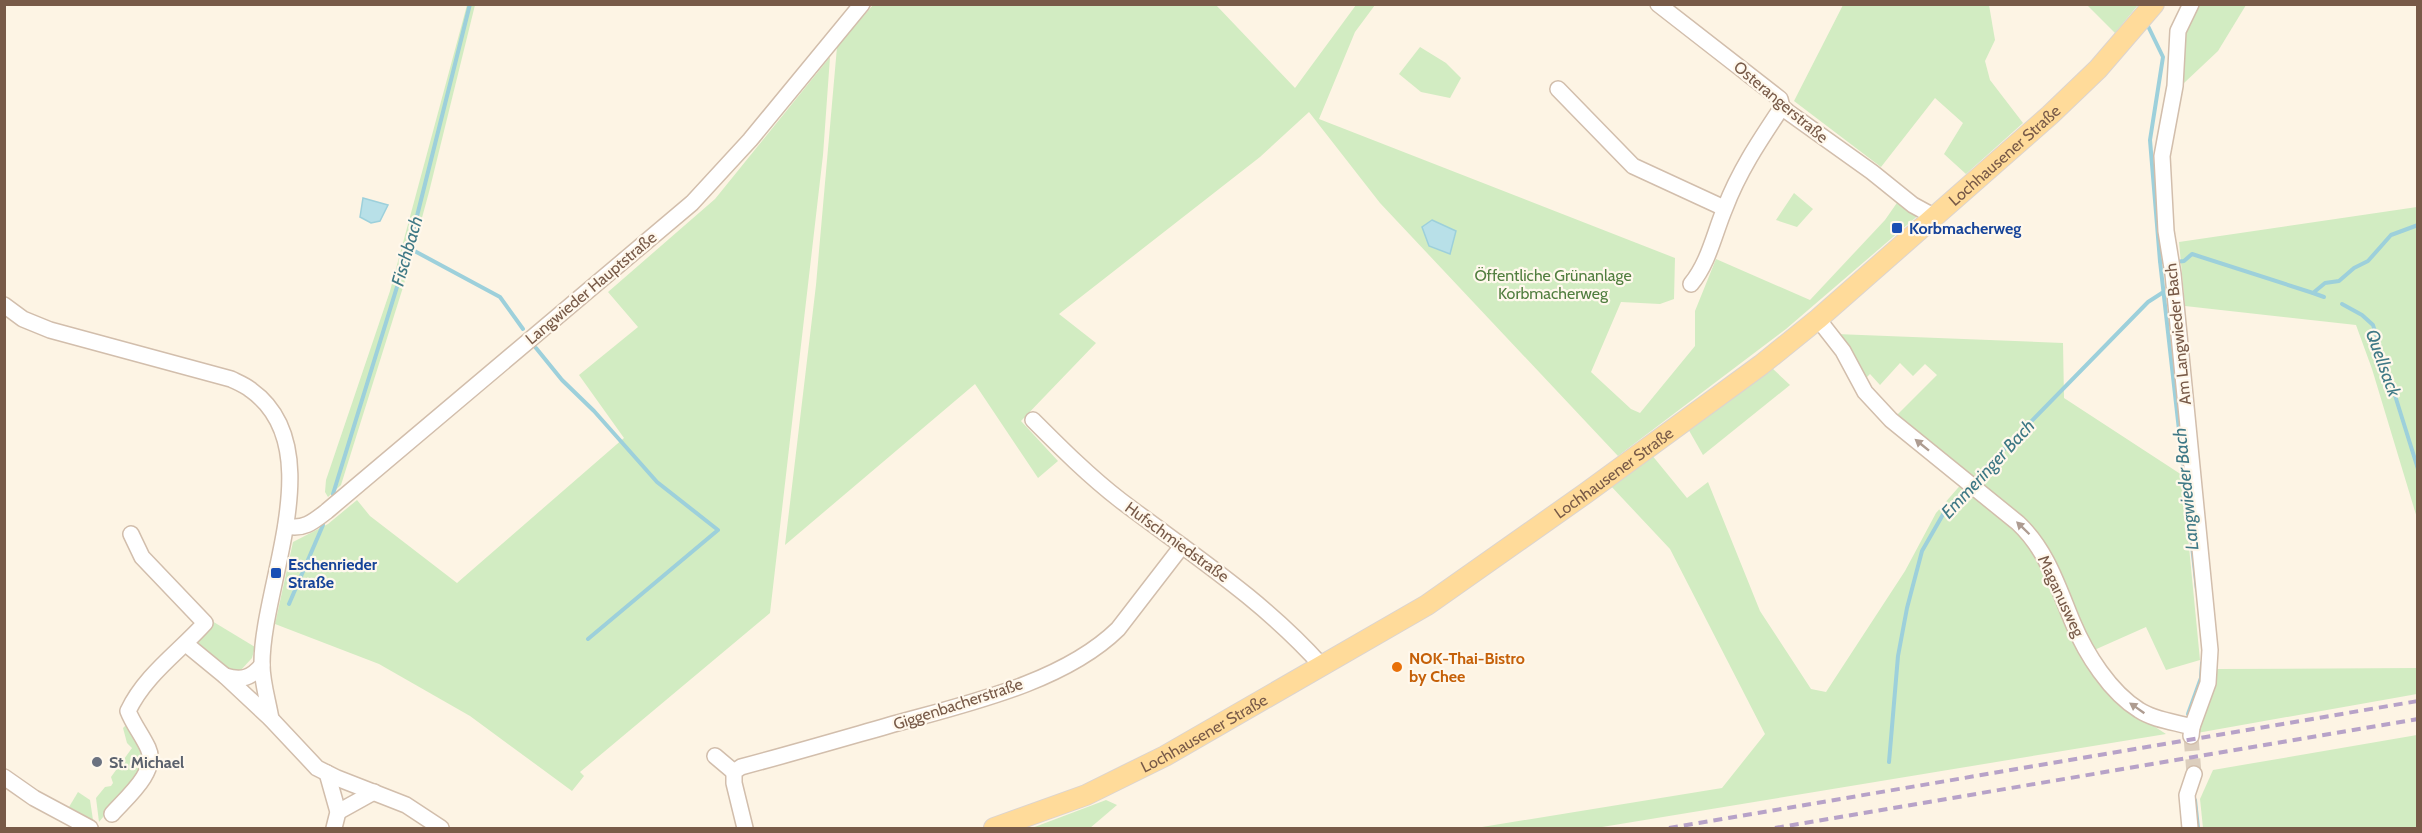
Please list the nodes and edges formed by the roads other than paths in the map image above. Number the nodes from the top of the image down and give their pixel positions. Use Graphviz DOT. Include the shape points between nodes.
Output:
graph roads {
  1 [pos="862,4"];
  2 [pos="1658,4"];
  3 [pos="2191,4"];
  4 [pos="2147,13"];
  5 [pos="1558,89"];
  6 [pos="1782,107"];
  7 [pos="1724,208"];
  8 [pos="1935,217"];
  9 [pos="1691,284"];
  10 [pos="4,305"];
  11 [pos="1818,319"];
  12 [pos="1033,420"];
  13 [pos="286,525"];
  14 [pos="131,534"];
  15 [pos="1182,546"];
  16 [pos="186,644"];
  17 [pos="262,665"];
  18 [pos="1321,665"];
  19 [pos="225,676"];
  20 [pos="271,719"];
  21 [pos="2191,731"];
  22 [pos="715,756"];
  23 [pos="734,772"];
  24 [pos="327,773"];
  25 [pos="2194,774"];
  26 [pos="4,777"];
  27 [pos="374,792"];
  28 [pos="338,812"];
  29 [pos="112,814"];
  30 [pos="90,828"];
  31 [pos="334,828"];
  32 [pos="441,828"];
  33 [pos="745,828"];
  34 [pos="994,828"];
  35 [pos="2190,828"];
  1 -- 13 [label="street, Langwieder Hauptstraße" via="750,140 692,203 327,511 303,527"];
  2 -- 6 [label="street, Osterangerstraße" via="1780,99"];
  3 -- 21 [label="street, Am Langwieder Bach" via="2178,31 2175,86 2162,156 2166,231 2211,657 2208,683"];
  4 -- 8 [label="main road, Lochhausener Straße" via="2098,69"];
  5 -- 7 [label="street" via="1632,166"];
  6 -- 7 [label="street" via="1746,161"];
  6 -- 8 [label="street, Osterangerstraße" via="1913,205"];
  7 -- 9 [label="street" via="1701,271"];
  8 -- 11 [label="main road, Lochhausener Straße"];
  10 -- 13 [label="street" via="23,319 50,330 231,379 250,390 267,404 282,430 290,465"];
  11 -- 18 [label="main road, Lochhausener Straße" via="1708,404 1427,605"];
  21 -- 11 [label="street, Maganusweg, one-way" via="2138,710 2114,687 2080,639 2036,542 1891,420 1865,392 1843,351"];
  12 -- 15 [label="street, Hufschmiedstraße" via="1080,467"];
  13 -- 17 [label="street"];
  14 -- 16 [label="street" via="142,557 205,623"];
  15 -- 18 [label="street, Hufschmiedstraße" via="1244,592"];
  15 -- 23 [label="street, Giggenbacherstraße" via="1118,629 1079,658 987,698 741,766"];
  16 -- 19 [label="street"];
  16 -- 29 [label="street" via="149,678 128,711 152,761"];
  17 -- 19 [label="street" via="253,675 238,680"];
  17 -- 20 [label="street"];
  18 -- 34 [label="main road, Lochhausener Straße" via="1116,782"];
  19 -- 20 [label="street"];
  20 -- 24 [label="street" via="316,768"];
  22 -- 23 [label="street"];
  23 -- 33 [label="street"];
  24 -- 27 [label="street"];
  24 -- 28 [label="street"];
  25 -- 35 [label="street" via="2187,795"];
  26 -- 30 [label="street"];
  27 -- 28 [label="street"];
  27 -- 32 [label="street" via="406,805"];
  28 -- 31 [label="street"];
}
